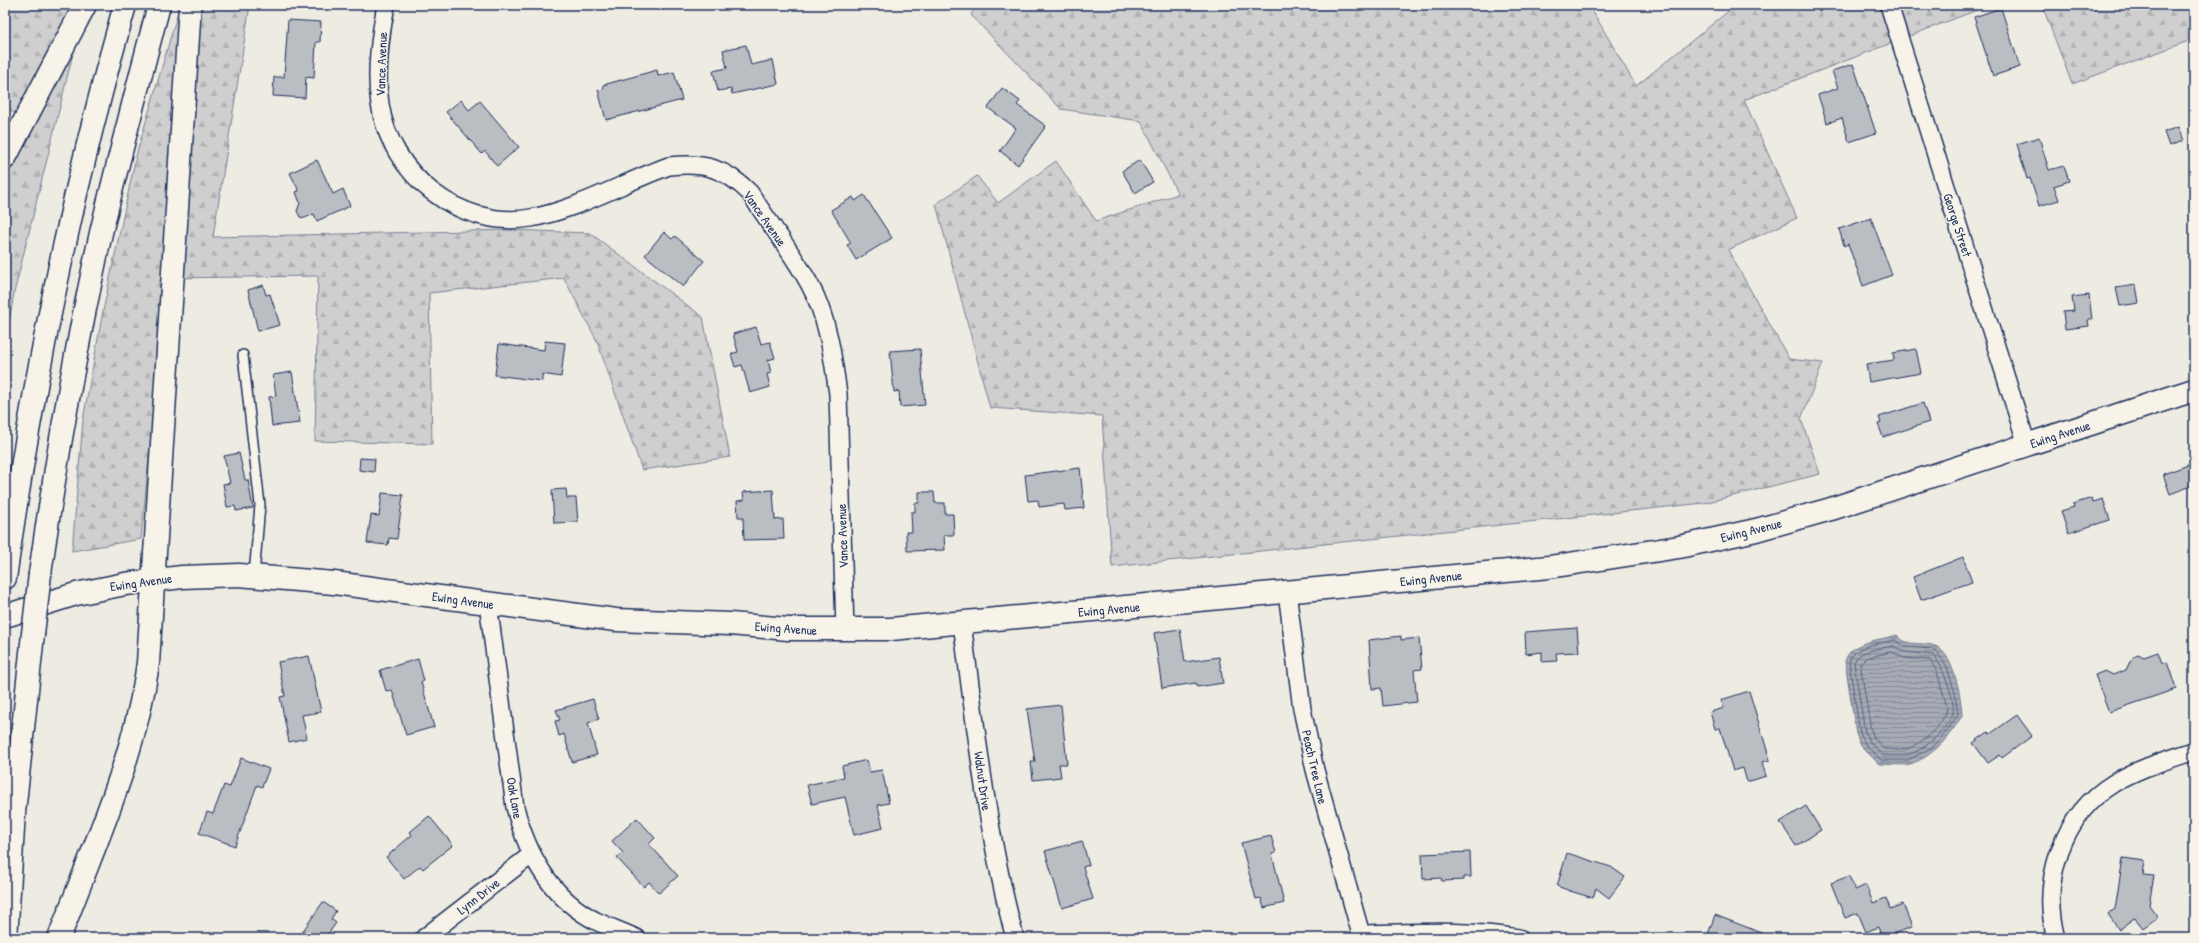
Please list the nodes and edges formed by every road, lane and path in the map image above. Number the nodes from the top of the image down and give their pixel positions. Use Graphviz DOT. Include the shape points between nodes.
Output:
graph roads {
  1 [pos="85,5"];
  2 [pos="125,5"];
  3 [pos="160,5"];
  4 [pos="190,5"];
  5 [pos="386,5"];
  6 [pos="1888,5"];
  7 [pos="5,158"];
  8 [pos="243,354"];
  9 [pos="2194,390"];
  10 [pos="2027,445"];
  11 [pos="254,576"];
  12 [pos="5,578"];
  13 [pos="153,580"];
  14 [pos="1287,592"];
  15 [pos="488,603"];
  16 [pos="5,616"];
  17 [pos="962,623"];
  18 [pos="845,631"];
  19 [pos="2194,751"];
  20 [pos="531,855"];
  21 [pos="1361,936"];
  22 [pos="6,938"];
  23 [pos="59,938"];
  24 [pos="424,938"];
  25 [pos="636,938"];
  26 [pos="1015,938"];
  27 [pos="1519,938"];
  28 [pos="2056,938"];
  1 -- 7 [label="main road"];
  2 -- 12 [label="main road" via="97,107 56,282 33,402"];
  3 -- 22 [label="main road, bridge" via="89,291 64,417 33,634 16,798"];
  4 -- 13 [label="main road"];
  5 -- 18 [label="street, Vance Avenue" via="378,74 385,127 407,168 423,185 460,209 483,216 529,218 554,212 669,166 689,164 722,172 750,193 811,286 825,324 833,359 838,394"];
  6 -- 10 [label="street, George Street"];
  8 -- 11 [label="lane" via="260,504"];
  9 -- 10 [label="main road, Ewing Avenue"];
  10 -- 14 [label="main road, Ewing Avenue" via="1831,509 1756,530 1679,547 1549,567"];
  11 -- 13 [label="main road, Ewing Avenue" via="208,575"];
  11 -- 15 [label="main road, Ewing Avenue" via="334,583"];
  13 -- 16 [label="main road, Ewing Avenue" via="76,594"];
  13 -- 23 [label="main road" via="148,663 134,737"];
  14 -- 17 [label="main road, Ewing Avenue"];
  14 -- 21 [label="street, Peach Tree Lane" via="1302,709 1315,770"];
  15 -- 18 [label="main road, Ewing Avenue" via="616,620"];
  15 -- 20 [label="street, Oak Lane" via="515,807"];
  17 -- 18 [label="main road, Ewing Avenue"];
  17 -- 26 [label="street, Walnut Drive" via="992,838"];
  19 -- 28 [label="street" via="2113,783 2094,798 2078,816 2065,837 2056,860 2051,884 2050,908"];
  20 -- 24 [label="street, Lynn Drive"];
  20 -- 25 [label="street, Oak Lane" via="554,888 575,906 595,920"];
  21 -- 27 [label="street" via="1458,932"];
}
